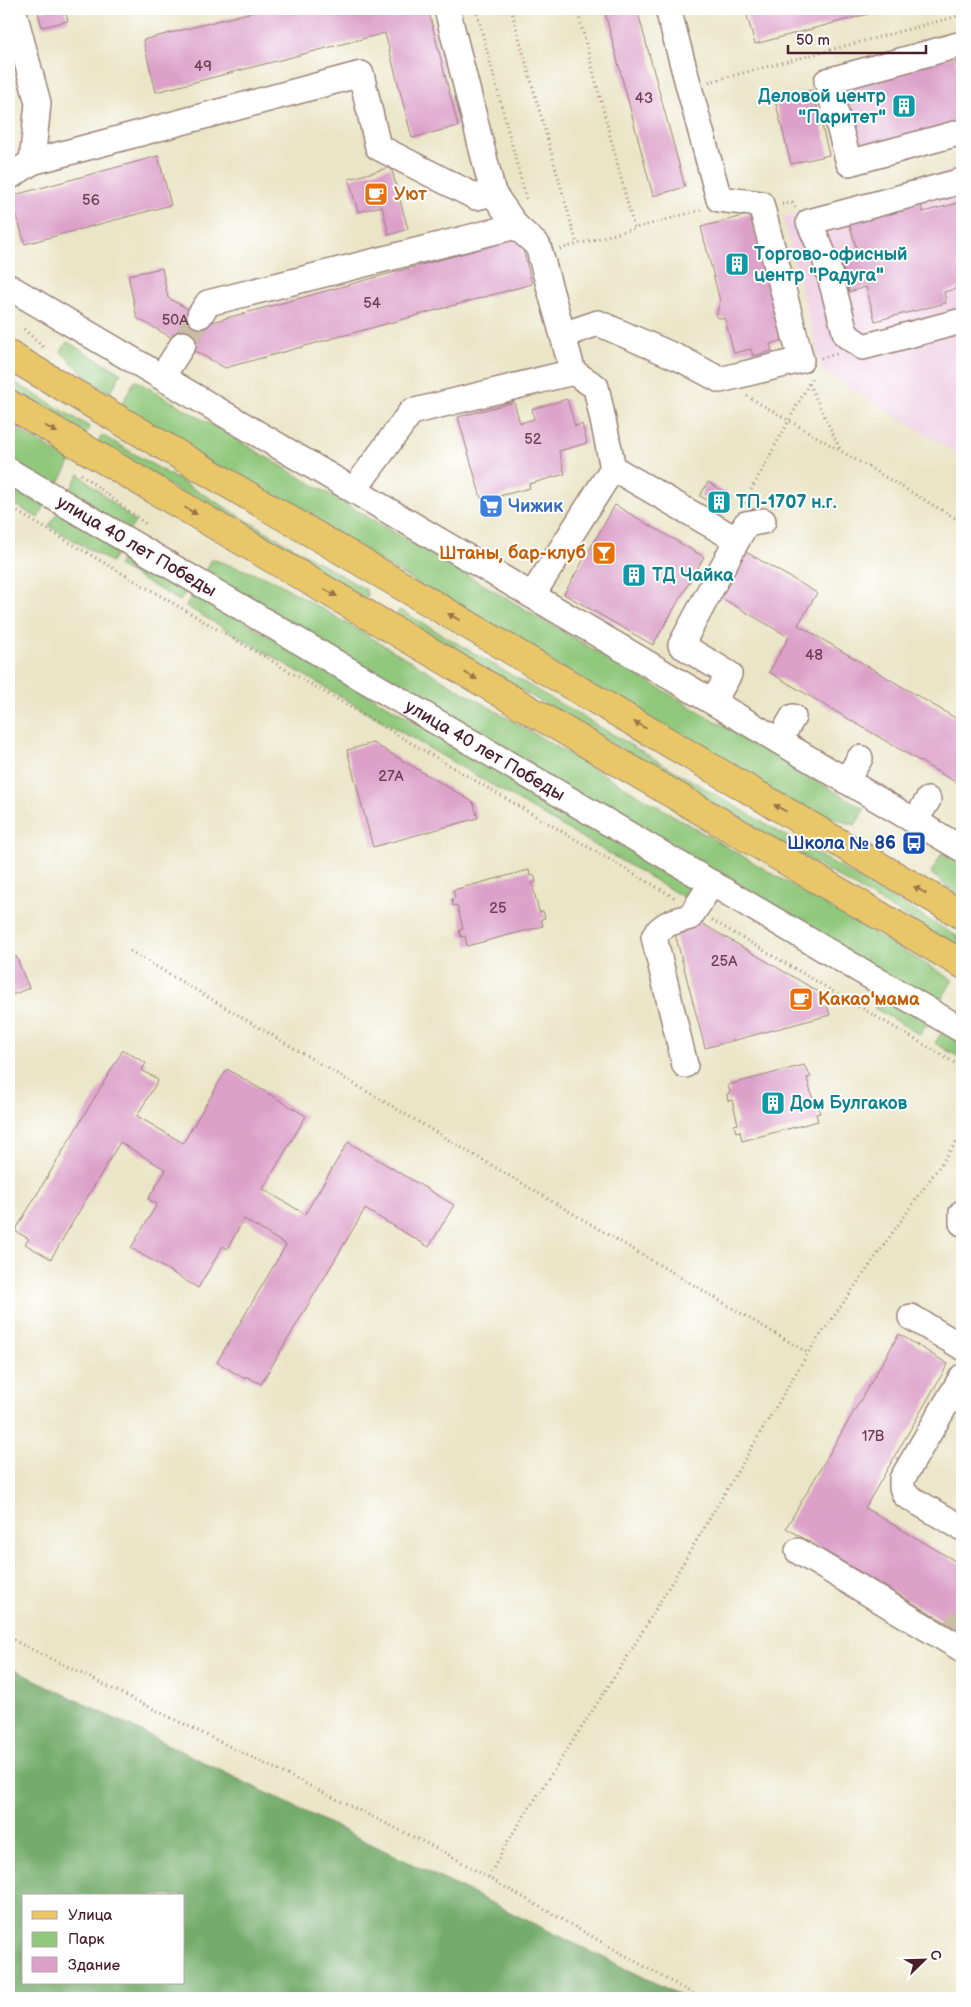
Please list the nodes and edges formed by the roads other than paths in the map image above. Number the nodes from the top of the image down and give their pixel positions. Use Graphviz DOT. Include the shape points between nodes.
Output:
graph roads {
  1 [pos="447,9"];
  2 [pos="668,9"];
  3 [pos="13,22"];
  4 [pos="962,44"];
  5 [pos="962,132"];
  6 [pos="32,162"];
  7 [pos="9,177"];
  8 [pos="962,181"];
  9 [pos="493,193"];
  10 [pos="522,217"];
  11 [pos="9,287"];
  12 [pos="200,315"];
  13 [pos="962,321"];
  14 [pos="563,336"];
  15 [pos="183,344"];
  16 [pos="9,355"];
  17 [pos="573,372"];
  18 [pos="162,377"];
  19 [pos="9,404"];
  20 [pos="613,468"];
  21 [pos="9,470"];
  22 [pos="354,490"];
  23 [pos="764,521"];
  24 [pos="737,540"];
  25 [pos="400,584"];
  26 [pos="533,594"];
  27 [pos="378,621"];
  28 [pos="713,702"];
  29 [pos="793,717"];
  30 [pos="778,741"];
  31 [pos="860,758"];
  32 [pos="846,781"];
  33 [pos="928,800"];
  34 [pos="915,822"];
  35 [pos="962,849"];
  36 [pos="712,883"];
  37 [pos="962,914"];
  38 [pos="962,964"];
  39 [pos="962,1030"];
  40 [pos="685,1065"];
  41 [pos="962,1213"];
  42 [pos="962,1223"];
  43 [pos="911,1317"];
  44 [pos="962,1347"];
  45 [pos="962,1376"];
  46 [pos="962,1528"];
  47 [pos="798,1551"];
  48 [pos="956,1639"];
  1 -- 9 [label="street"];
  2 -- 14 [label="street" via="718,199 761,204 800,360 720,380 598,323"];
  3 -- 6 [label="street" via="38,103"];
  4 -- 5 [label="street" via="827,80 849,163"];
  6 -- 7 [label="street"];
  6 -- 9 [label="street" via="361,74 378,147 476,197"];
  8 -- 13 [label="street" via="809,222 825,258 846,335 863,347"];
  9 -- 10 [label="street"];
  10 -- 12 [label="street" via="208,303"];
  10 -- 14 [label="street" via="541,254"];
  11 -- 18 [label="street"];
  14 -- 17 [label="street"];
  15 -- 18 [label="street"];
  16 -- 25 [label="main road"];
  17 -- 20 [label="street" via="596,387"];
  17 -- 22 [label="street" via="411,412"];
  18 -- 22 [label="street"];
  19 -- 27 [label="main road, one-way"];
  20 -- 24 [label="street"];
  20 -- 26 [label="street"];
  21 -- 36 [label="street, улица 40 лет Победы"];
  22 -- 26 [label="street"];
  23 -- 24 [label="street" via="746,524"];
  24 -- 28 [label="street" via="681,645 729,674"];
  25 -- 27 [label="main road"];
  37 -- 25 [label="main road, one-way"];
  26 -- 28 [label="street"];
  27 -- 38 [label="main road, one-way"];
  28 -- 30 [label="street"];
  29 -- 30 [label="street"];
  30 -- 32 [label="street"];
  31 -- 32 [label="street"];
  32 -- 34 [label="street"];
  33 -- 34 [label="street"];
  34 -- 35 [label="street"];
  36 -- 39 [label="street, улица 40 лет Победы"];
  36 -- 40 [label="street" via="690,917 666,924 654,937"];
  41 -- 42 [label="street"];
  43 -- 44 [label="street"];
  45 -- 46 [label="street" via="902,1479 905,1495"];
  47 -- 48 [label="street"];
}
